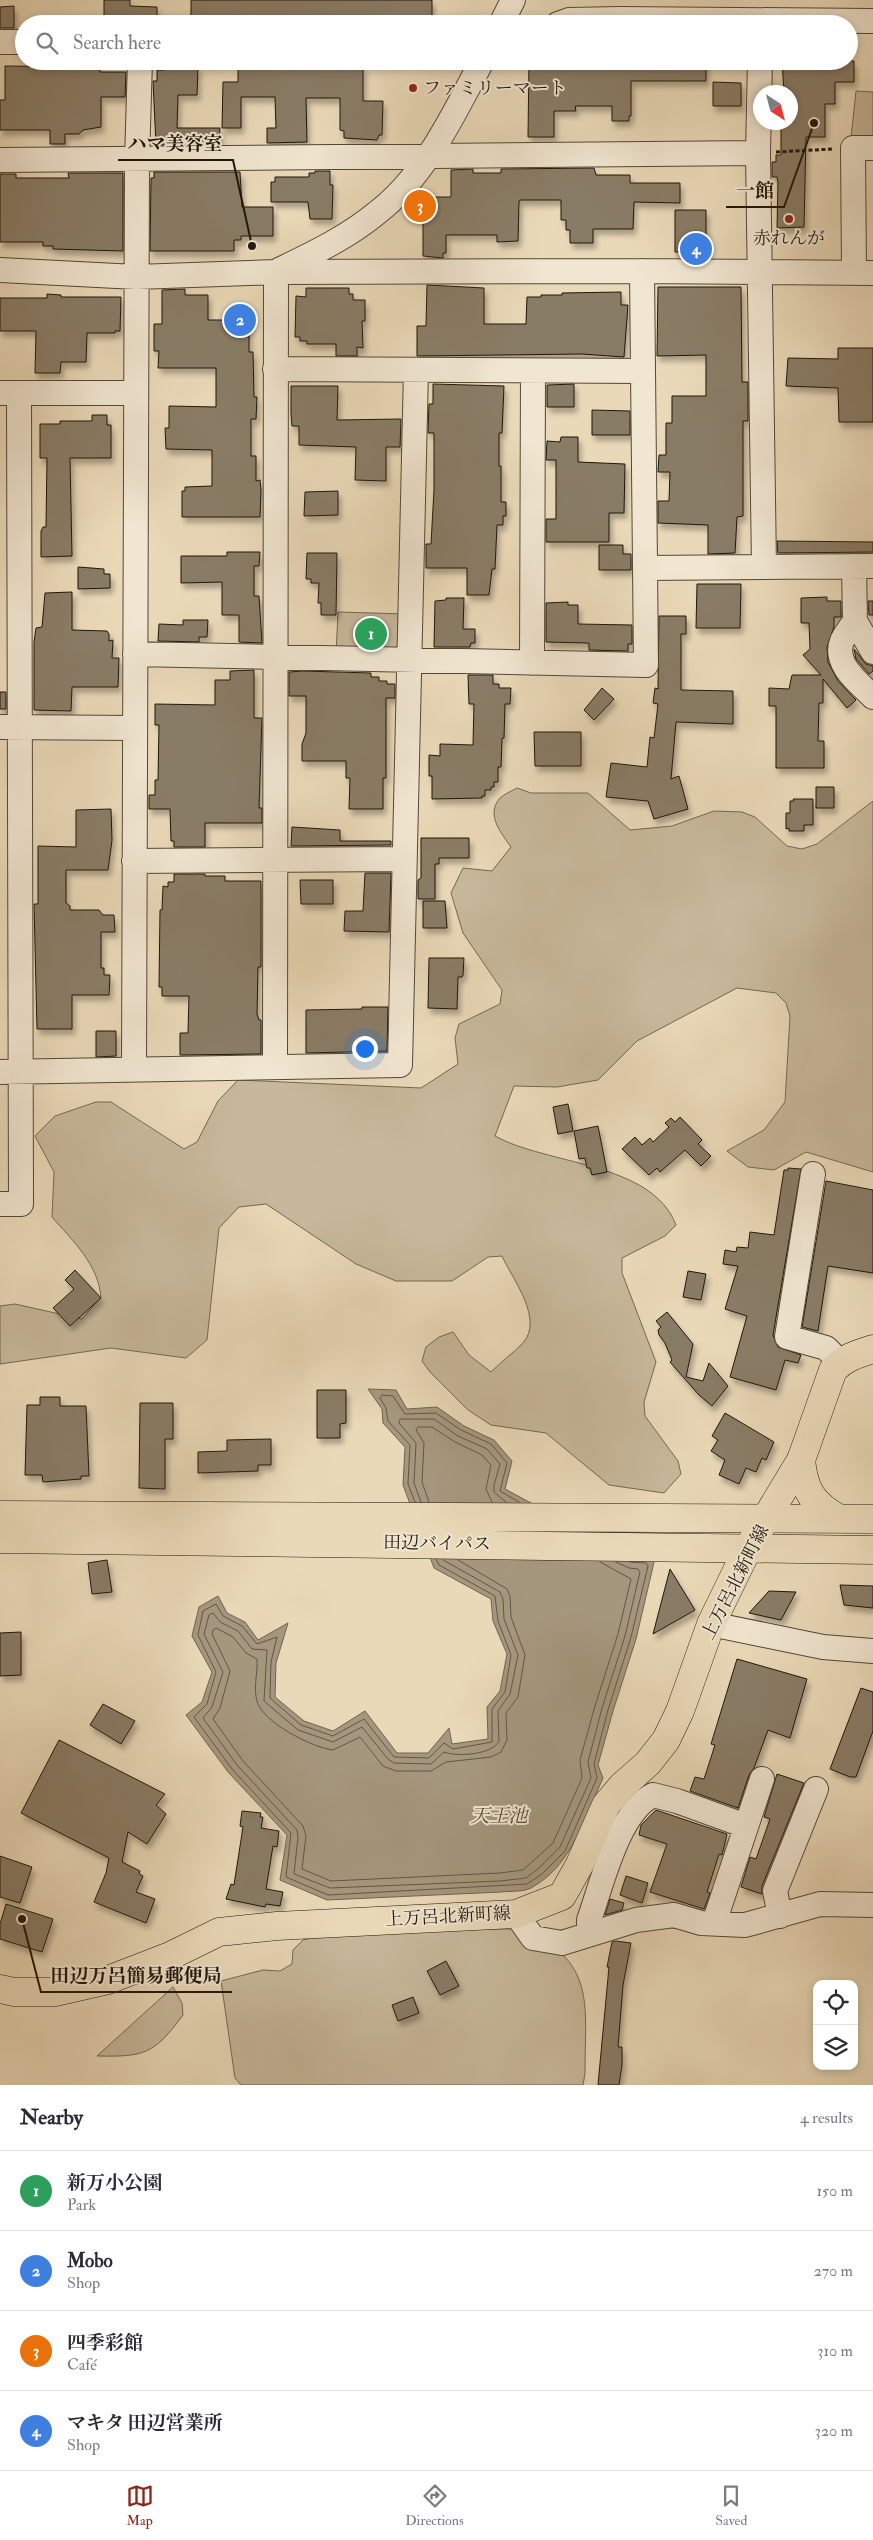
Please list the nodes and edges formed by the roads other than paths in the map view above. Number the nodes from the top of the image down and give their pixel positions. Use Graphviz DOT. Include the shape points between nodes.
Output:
graph roads {
  1 [pos="512,0"];
  2 [pos="505,15"];
  3 [pos="858,20"];
  4 [pos="873,21"];
  5 [pos="0,42"];
  6 [pos="15,42"];
  7 [pos="140,70"];
  8 [pos="477,70"];
  9 [pos="760,70"];
  10 [pos="863,148"];
  11 [pos="758,153"];
  12 [pos="428,155"];
  13 [pos="0,160"];
  14 [pos="137,160"];
  15 [pos="0,270"];
  16 [pos="642,271"];
  17 [pos="276,272"];
  18 [pos="761,273"];
  19 [pos="864,273"];
  20 [pos="136,277"];
  21 [pos="275,369"];
  22 [pos="416,370"];
  23 [pos="533,371"];
  24 [pos="643,372"];
  25 [pos="10,393"];
  26 [pos="136,393"];
  27 [pos="864,566"];
  28 [pos="764,567"];
  29 [pos="645,568"];
  30 [pos="855,621"];
  31 [pos="873,652"];
  32 [pos="135,654"];
  33 [pos="275,657"];
  34 [pos="409,660"];
  35 [pos="532,663"];
  36 [pos="873,697"];
  37 [pos="9,726"];
  38 [pos="134,728"];
  39 [pos="404,859"];
  40 [pos="134,861"];
  41 [pos="275,861"];
  42 [pos="275,1067"];
  43 [pos="134,1069"];
  44 [pos="10,1072"];
  45 [pos="813,1174"];
  46 [pos="0,1204"];
  47 [pos="873,1349"];
  48 [pos="840,1362"];
  49 [pos="801,1460"];
  50 [pos="0,1515"];
  51 [pos="768,1518"];
  52 [pos="840,1519"];
  53 [pos="873,1519"];
  54 [pos="0,1540"];
  55 [pos="748,1548"];
  56 [pos="873,1550"];
  57 [pos="710,1624"];
  58 [pos="873,1651"];
  59 [pos="762,1779"];
  60 [pos="816,1789"];
  61 [pos="746,1826"];
  62 [pos="873,1905"];
  63 [pos="516,1914"];
  64 [pos="780,1916"];
  65 [pos="714,1923"];
  66 [pos="589,1934"];
  67 [pos="0,1989"];
  1 -- 2 [label="street"];
  3 -- 4 [label="street"];
  5 -- 6 [label="street"];
  7 -- 14 [label="street"];
  8 -- 12 [label="street"];
  9 -- 11 [label="street"];
  10 -- 19 [label="street"];
  11 -- 12 [label="street"];
  11 -- 18 [label="street"];
  12 -- 14 [label="street"];
  12 -- 17 [label="street" via="412,178 380,212 339,240"];
  13 -- 14 [label="street"];
  14 -- 20 [label="street"];
  15 -- 20 [label="street"];
  16 -- 17 [label="street"];
  16 -- 18 [label="street"];
  16 -- 24 [label="street"];
  17 -- 20 [label="street"];
  17 -- 21 [label="street"];
  18 -- 19 [label="street"];
  18 -- 28 [label="street"];
  20 -- 26 [label="street"];
  21 -- 22 [label="street"];
  21 -- 33 [label="street"];
  22 -- 23 [label="street"];
  22 -- 34 [label="street"];
  23 -- 24 [label="street"];
  23 -- 35 [label="street"];
  24 -- 29 [label="street"];
  25 -- 26 [label="street"];
  25 -- 37 [label="street"];
  26 -- 32 [label="street"];
  27 -- 28 [label="street"];
  27 -- 30 [label="street"];
  28 -- 29 [label="street"];
  29 -- 35 [label="street" via="646,665"];
  30 -- 31 [label="street"];
  30 -- 36 [label="street" via="841,642 840,656 846,669"];
  32 -- 33 [label="street"];
  32 -- 38 [label="street"];
  33 -- 34 [label="street"];
  33 -- 41 [label="street"];
  34 -- 35 [label="street"];
  34 -- 39 [label="street"];
  37 -- 38 [label="street"];
  37 -- 44 [label="street"];
  38 -- 40 [label="street"];
  39 -- 41 [label="street"];
  39 -- 42 [label="street" via="400,1065"];
  40 -- 41 [label="street"];
  40 -- 43 [label="street"];
  41 -- 42 [label="street"];
  42 -- 43 [label="street"];
  43 -- 44 [label="street"];
  44 -- 46 [label="street" via="21,1204"];
  45 -- 48 [label="street" via="787,1337 826,1348"];
  47 -- 48 [label="main road"];
  48 -- 49 [label="main road, 上万呂北新町線" via="827,1380"];
  49 -- 51 [label="main road, 上万呂北新町線"];
  49 -- 52 [label="main road" via="803,1480 809,1493 817,1504"];
  50 -- 51 [label="main road, 田辺バイパス"];
  51 -- 52 [label="main road, 田辺バイパス"];
  51 -- 55 [label="main road, 上万呂北新町線"];
  52 -- 53 [label="main road, 田辺バイパス"];
  54 -- 55 [label="main road, 田辺バイパス"];
  55 -- 56 [label="main road, 田辺バイパス"];
  55 -- 57 [label="main road, 上万呂北新町線"];
  57 -- 58 [label="street" via="823,1647"];
  57 -- 63 [label="main road, 上万呂北新町線" via="680,1711 666,1740 606,1805 562,1896"];
  59 -- 61 [label="street"];
  60 -- 64 [label="street" via="775,1891"];
  61 -- 65 [label="street"];
  61 -- 66 [label="street" via="677,1801 654,1795 644,1799 624,1824 589,1920"];
  62 -- 64 [label="street" via="820,1904"];
  63 -- 66 [label="street" via="533,1938 562,1943"];
  63 -- 67 [label="main road, 上万呂北新町線" via="219,1932 170,1956 108,1980 55,1992"];
  64 -- 65 [label="street" via="745,1925"];
  65 -- 66 [label="street" via="674,1915 636,1920"];
}
